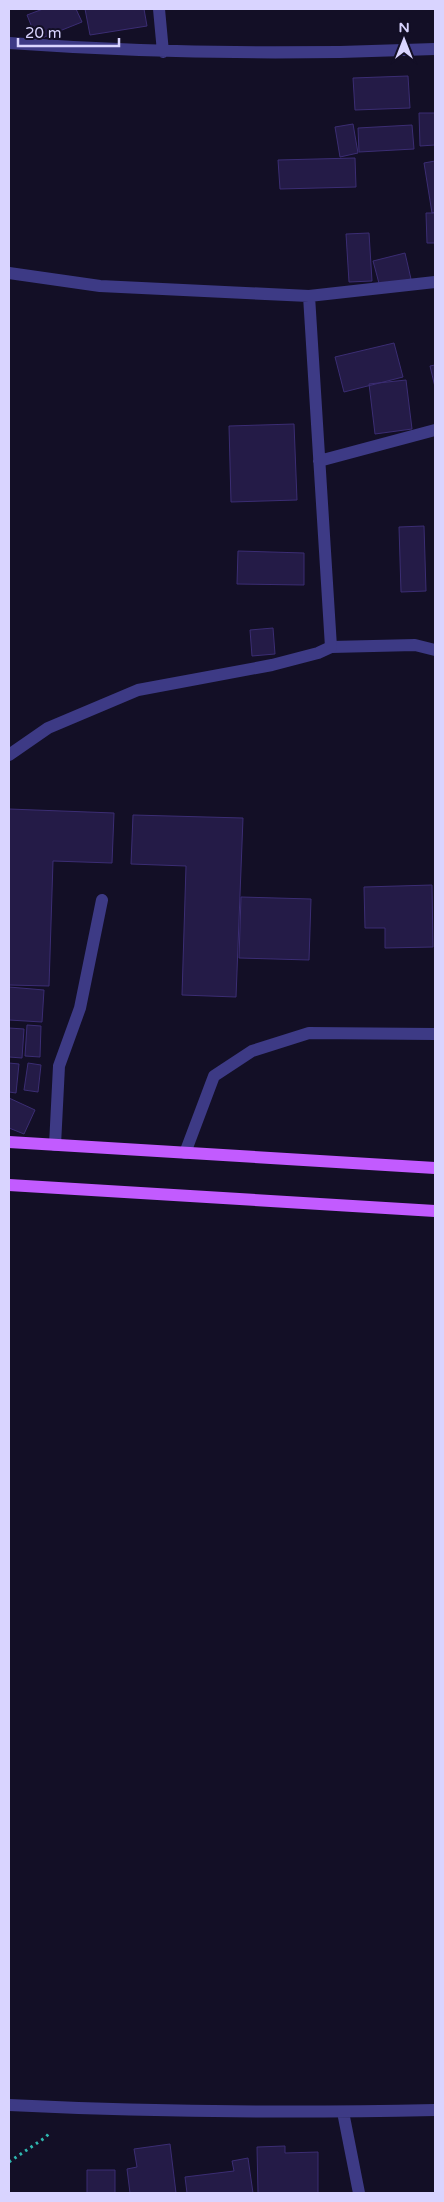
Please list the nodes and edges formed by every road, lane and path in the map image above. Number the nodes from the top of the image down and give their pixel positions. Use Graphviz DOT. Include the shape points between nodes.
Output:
graph roads {
  1 [pos="159,9"];
  2 [pos="9,43"];
  3 [pos="435,49"];
  4 [pos="163,52"];
  5 [pos="9,273"];
  6 [pos="435,282"];
  7 [pos="309,296"];
  8 [pos="435,430"];
  9 [pos="319,461"];
  10 [pos="330,647"];
  11 [pos="435,650"];
  12 [pos="9,755"];
  13 [pos="102,900"];
  14 [pos="435,1034"];
  15 [pos="9,1142"];
  16 [pos="55,1145"];
  17 [pos="185,1153"];
  18 [pos="435,1168"];
  19 [pos="9,1185"];
  20 [pos="435,1211"];
  21 [pos="9,2105"];
  22 [pos="70,2108"];
  23 [pos="435,2110"];
  24 [pos="343,2112"];
  25 [pos="9,2162"];
  26 [pos="359,2193"];
  1 -- 4 [label="street"];
  2 -- 4 [label="street"];
  3 -- 4 [label="street"];
  5 -- 7 [label="street" via="100,286"];
  6 -- 7 [label="street"];
  7 -- 9 [label="street"];
  8 -- 9 [label="street"];
  9 -- 10 [label="street"];
  10 -- 11 [label="street" via="415,645"];
  10 -- 12 [label="street" via="272,664 138,690 48,728"];
  13 -- 16 [label="street" via="80,1008 59,1066"];
  14 -- 17 [label="street" via="309,1033 252,1050 214,1076"];
  15 -- 16 [label="main road"];
  16 -- 17 [label="main road"];
  17 -- 18 [label="main road"];
  19 -- 20 [label="main road"];
  21 -- 22 [label="street"];
  22 -- 24 [label="street"];
  22 -- 25 [label="path" via="46,2137"];
  23 -- 24 [label="street"];
  24 -- 26 [label="street"];
}
